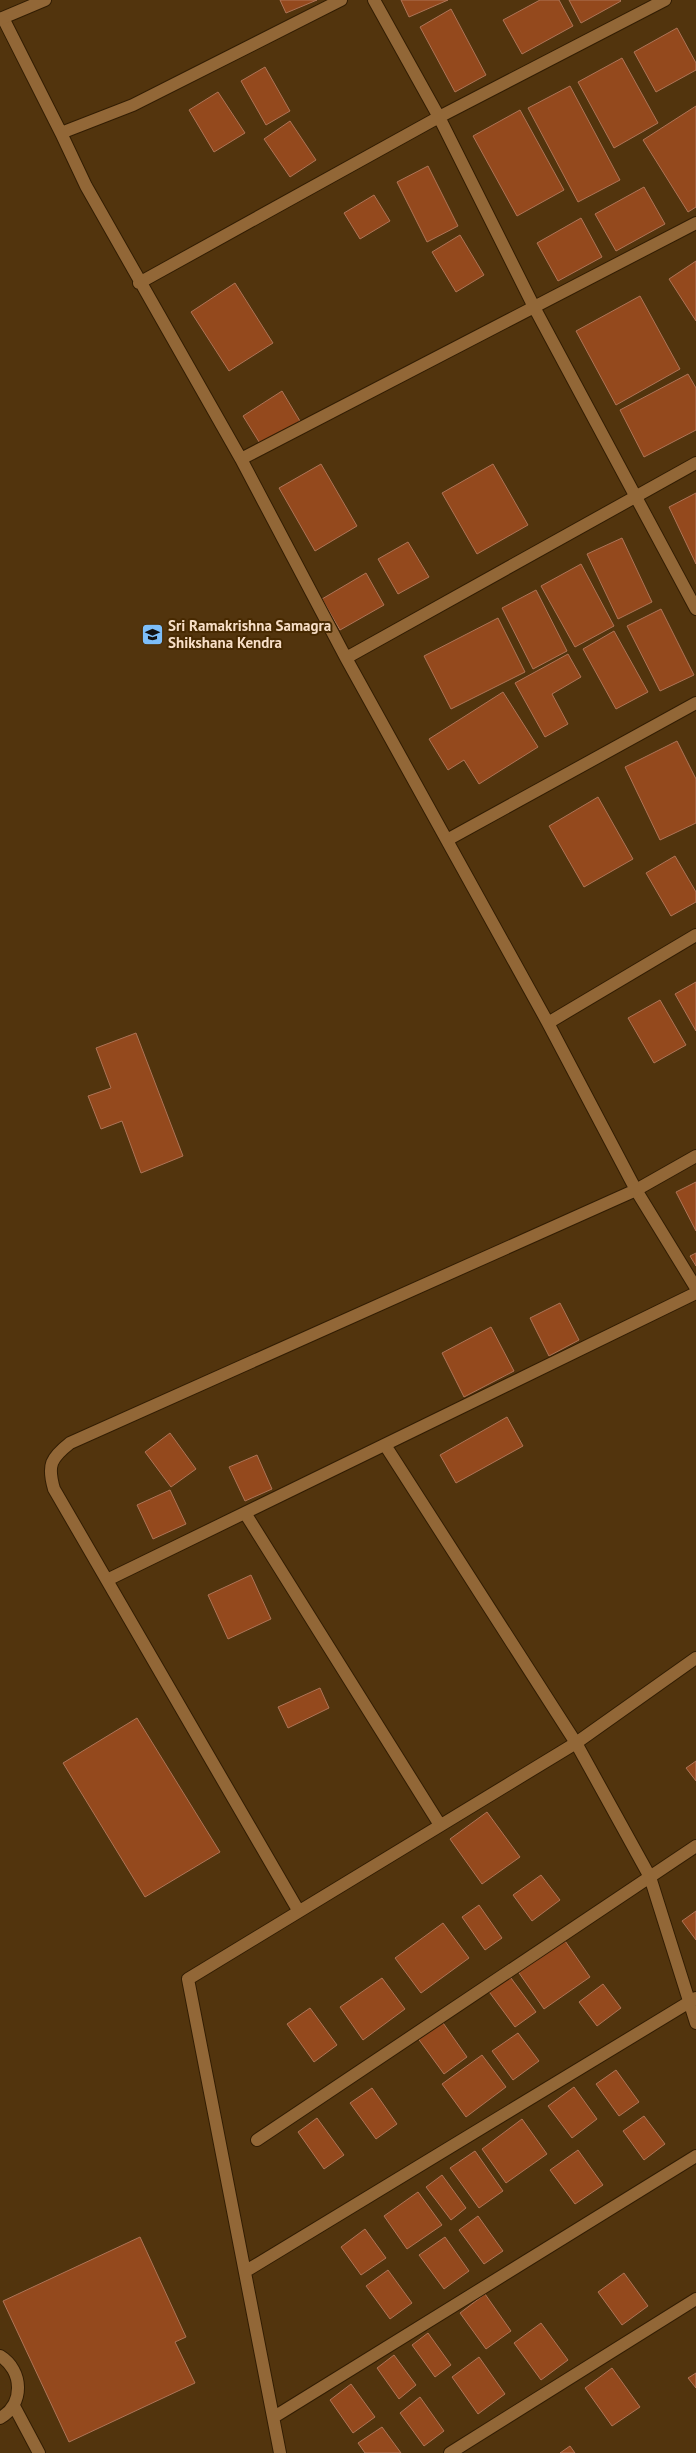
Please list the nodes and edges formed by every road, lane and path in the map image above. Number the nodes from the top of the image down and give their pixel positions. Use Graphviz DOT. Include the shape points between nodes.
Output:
graph roads {
  1 [pos="45,0"];
  2 [pos="341,0"];
  3 [pos="374,0"];
  4 [pos="665,0"];
  5 [pos="1,18"];
  6 [pos="439,117"];
  7 [pos="61,133"];
  8 [pos="696,223"];
  9 [pos="139,284"];
  10 [pos="534,307"];
  11 [pos="241,459"];
  12 [pos="696,463"];
  13 [pos="636,498"];
  14 [pos="696,609"];
  15 [pos="346,658"];
  16 [pos="696,703"];
  17 [pos="447,840"];
  18 [pos="696,935"];
  19 [pos="548,1023"];
  20 [pos="696,1156"];
  21 [pos="636,1190"];
  22 [pos="696,1288"];
  23 [pos="696,1293"];
  24 [pos="385,1445"];
  25 [pos="245,1513"];
  26 [pos="107,1580"];
  27 [pos="696,1658"];
  28 [pos="576,1743"];
  29 [pos="440,1825"];
  30 [pos="696,1846"];
  31 [pos="650,1877"];
  32 [pos="298,1910"];
  33 [pos="693,2000"];
  34 [pos="696,2023"];
  35 [pos="257,2140"];
  36 [pos="696,2156"];
  37 [pos="246,2272"];
  38 [pos="696,2299"];
  39 [pos="0,2356"];
  40 [pos="14,2406"];
  41 [pos="274,2417"];
  42 [pos="0,2418"];
  43 [pos="39,2453"];
  44 [pos="280,2453"];
  45 [pos="450,2453"];
  1 -- 5 [label="street"];
  2 -- 7 [label="street" via="133,105"];
  3 -- 6 [label="street"];
  4 -- 6 [label="street"];
  5 -- 7 [label="street"];
  6 -- 9 [label="street"];
  6 -- 10 [label="street"];
  7 -- 9 [label="street"];
  8 -- 10 [label="street"];
  9 -- 11 [label="street"];
  10 -- 11 [label="street"];
  10 -- 13 [label="street"];
  11 -- 15 [label="street"];
  12 -- 13 [label="street"];
  13 -- 14 [label="street"];
  13 -- 15 [label="street"];
  15 -- 17 [label="street"];
  16 -- 17 [label="street"];
  17 -- 19 [label="street"];
  18 -- 19 [label="street"];
  19 -- 21 [label="street"];
  20 -- 21 [label="street"];
  21 -- 22 [label="street"];
  21 -- 26 [label="street" via="70,1443 51,1463 50,1475 54,1489"];
  23 -- 24 [label="street"];
  24 -- 25 [label="street"];
  24 -- 28 [label="street"];
  25 -- 26 [label="street"];
  25 -- 29 [label="street"];
  26 -- 32 [label="street"];
  27 -- 28 [label="street"];
  28 -- 29 [label="street"];
  28 -- 31 [label="street"];
  29 -- 32 [label="street"];
  30 -- 31 [label="street"];
  31 -- 33 [label="street"];
  31 -- 35 [label="street"];
  32 -- 37 [label="street" via="188,1979"];
  33 -- 34 [label="street"];
  33 -- 37 [label="street"];
  36 -- 41 [label="street"];
  37 -- 41 [label="street"];
  38 -- 45 [label="street"];
  39 -- 40 [label="street" via="14,2370 18,2382"];
  40 -- 42 [label="street"];
  40 -- 43 [label="street"];
  41 -- 44 [label="street"];
}
